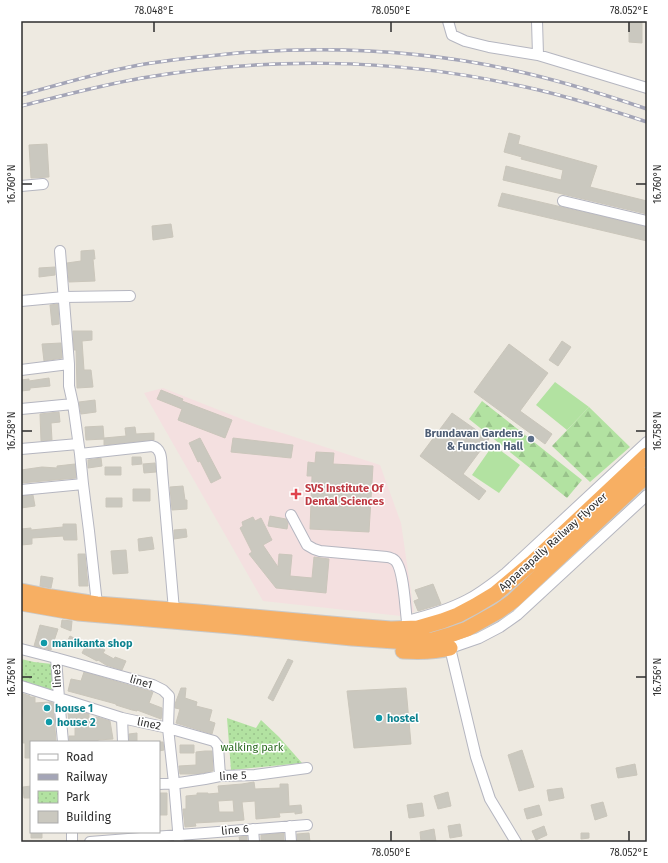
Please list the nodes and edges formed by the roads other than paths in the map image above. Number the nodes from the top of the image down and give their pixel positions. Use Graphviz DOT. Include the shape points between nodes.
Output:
graph roads {
  1 [pos="448,21"];
  2 [pos="537,21"];
  3 [pos="538,55"];
  4 [pos="647,88"];
  5 [pos="43,184"];
  6 [pos="21,186"];
  7 [pos="563,201"];
  8 [pos="647,221"];
  9 [pos="60,251"];
  10 [pos="130,296"];
  11 [pos="64,297"];
  12 [pos="21,301"];
  13 [pos="69,364"];
  14 [pos="21,370"];
  15 [pos="73,404"];
  16 [pos="21,409"];
  17 [pos="647,442"];
  18 [pos="21,449"];
  19 [pos="79,449"];
  20 [pos="647,455"];
  21 [pos="647,475"];
  22 [pos="83,484"];
  23 [pos="21,490"];
  24 [pos="647,495"];
  25 [pos="291,515"];
  26 [pos="21,591"];
  27 [pos="21,603"];
  28 [pos="97,604"];
  29 [pos="174,610"];
  30 [pos="232,621"];
  31 [pos="407,621"];
  32 [pos="353,632"];
  33 [pos="430,633"];
  34 [pos="450,648"];
  35 [pos="21,650"];
  36 [pos="56,658"];
  37 [pos="21,686"];
  38 [pos="59,698"];
  39 [pos="122,718"];
  40 [pos="168,728"];
  41 [pos="63,741"];
  42 [pos="124,741"];
  43 [pos="307,768"];
  44 [pos="220,776"];
  45 [pos="174,783"];
  46 [pos="160,784"];
  47 [pos="307,825"];
  48 [pos="290,826"];
  49 [pos="253,829"];
  50 [pos="219,831"];
  51 [pos="178,838"];
  52 [pos="124,841"];
  53 [pos="90,842"];
  54 [pos="220,842"];
  55 [pos="254,842"];
  56 [pos="291,842"];
  57 [pos="516,842"];
  1 -- 3 [label="street" via="452,35 465,41"];
  2 -- 3 [label="street"];
  3 -- 4 [label="street"];
  5 -- 6 [label="street"];
  7 -- 8 [label="street"];
  9 -- 11 [label="street"];
  10 -- 11 [label="street"];
  11 -- 12 [label="street"];
  11 -- 13 [label="street"];
  13 -- 14 [label="street"];
  13 -- 15 [label="street"];
  15 -- 16 [label="street"];
  15 -- 19 [label="street"];
  17 -- 31 [label="street" via="506,574 466,600"];
  18 -- 19 [label="street"];
  19 -- 22 [label="street"];
  19 -- 29 [label="street" via="152,446 160,452"];
  20 -- 33 [label="highway, Appanapally Railway Flyover" via="538,558 501,589"];
  21 -- 33 [label="highway, Appanapally Railway Flyover" via="513,601 467,629 450,635"];
  22 -- 23 [label="street"];
  22 -- 28 [label="street"];
  24 -- 34 [label="street" via="517,615 480,638"];
  25 -- 31 [label="street" via="307,544 314,549 387,557 397,562 402,575"];
  26 -- 28 [label="highway"];
  27 -- 30 [label="highway" via="78,613"];
  28 -- 29 [label="highway"];
  29 -- 30 [label="highway"];
  30 -- 32 [label="highway"];
  31 -- 32 [label="highway" via="381,624"];
  32 -- 33 [label="highway" via="418,628"];
  32 -- 34 [label="highway" via="374,645 404,652 429,652"];
  34 -- 57 [label="street" via="476,757 490,799"];
  35 -- 36 [label="street, line1"];
  36 -- 38 [label="street, line3"];
  36 -- 40 [label="street, line1" via="163,690 168,696"];
  37 -- 38 [label="street, line2"];
  38 -- 39 [label="street, line2"];
  38 -- 41 [label="street, line3"];
  39 -- 40 [label="street, line2"];
  39 -- 42 [label="street"];
  40 -- 44 [label="street" via="214,741 218,746"];
  40 -- 45 [label="street, line2"];
  43 -- 44 [label="street, line 5" via="255,775"];
  44 -- 45 [label="street, line 5"];
  45 -- 46 [label="street, line 5"];
  45 -- 51 [label="street, line2"];
  47 -- 48 [label="street, line 6"];
  48 -- 49 [label="street, line 6"];
  48 -- 56 [label="street"];
  49 -- 50 [label="street, line 6"];
  49 -- 55 [label="street"];
  50 -- 51 [label="street, line 6"];
  50 -- 54 [label="street"];
  51 -- 52 [label="street, line 6"];
  52 -- 53 [label="street, line 6"];
}
